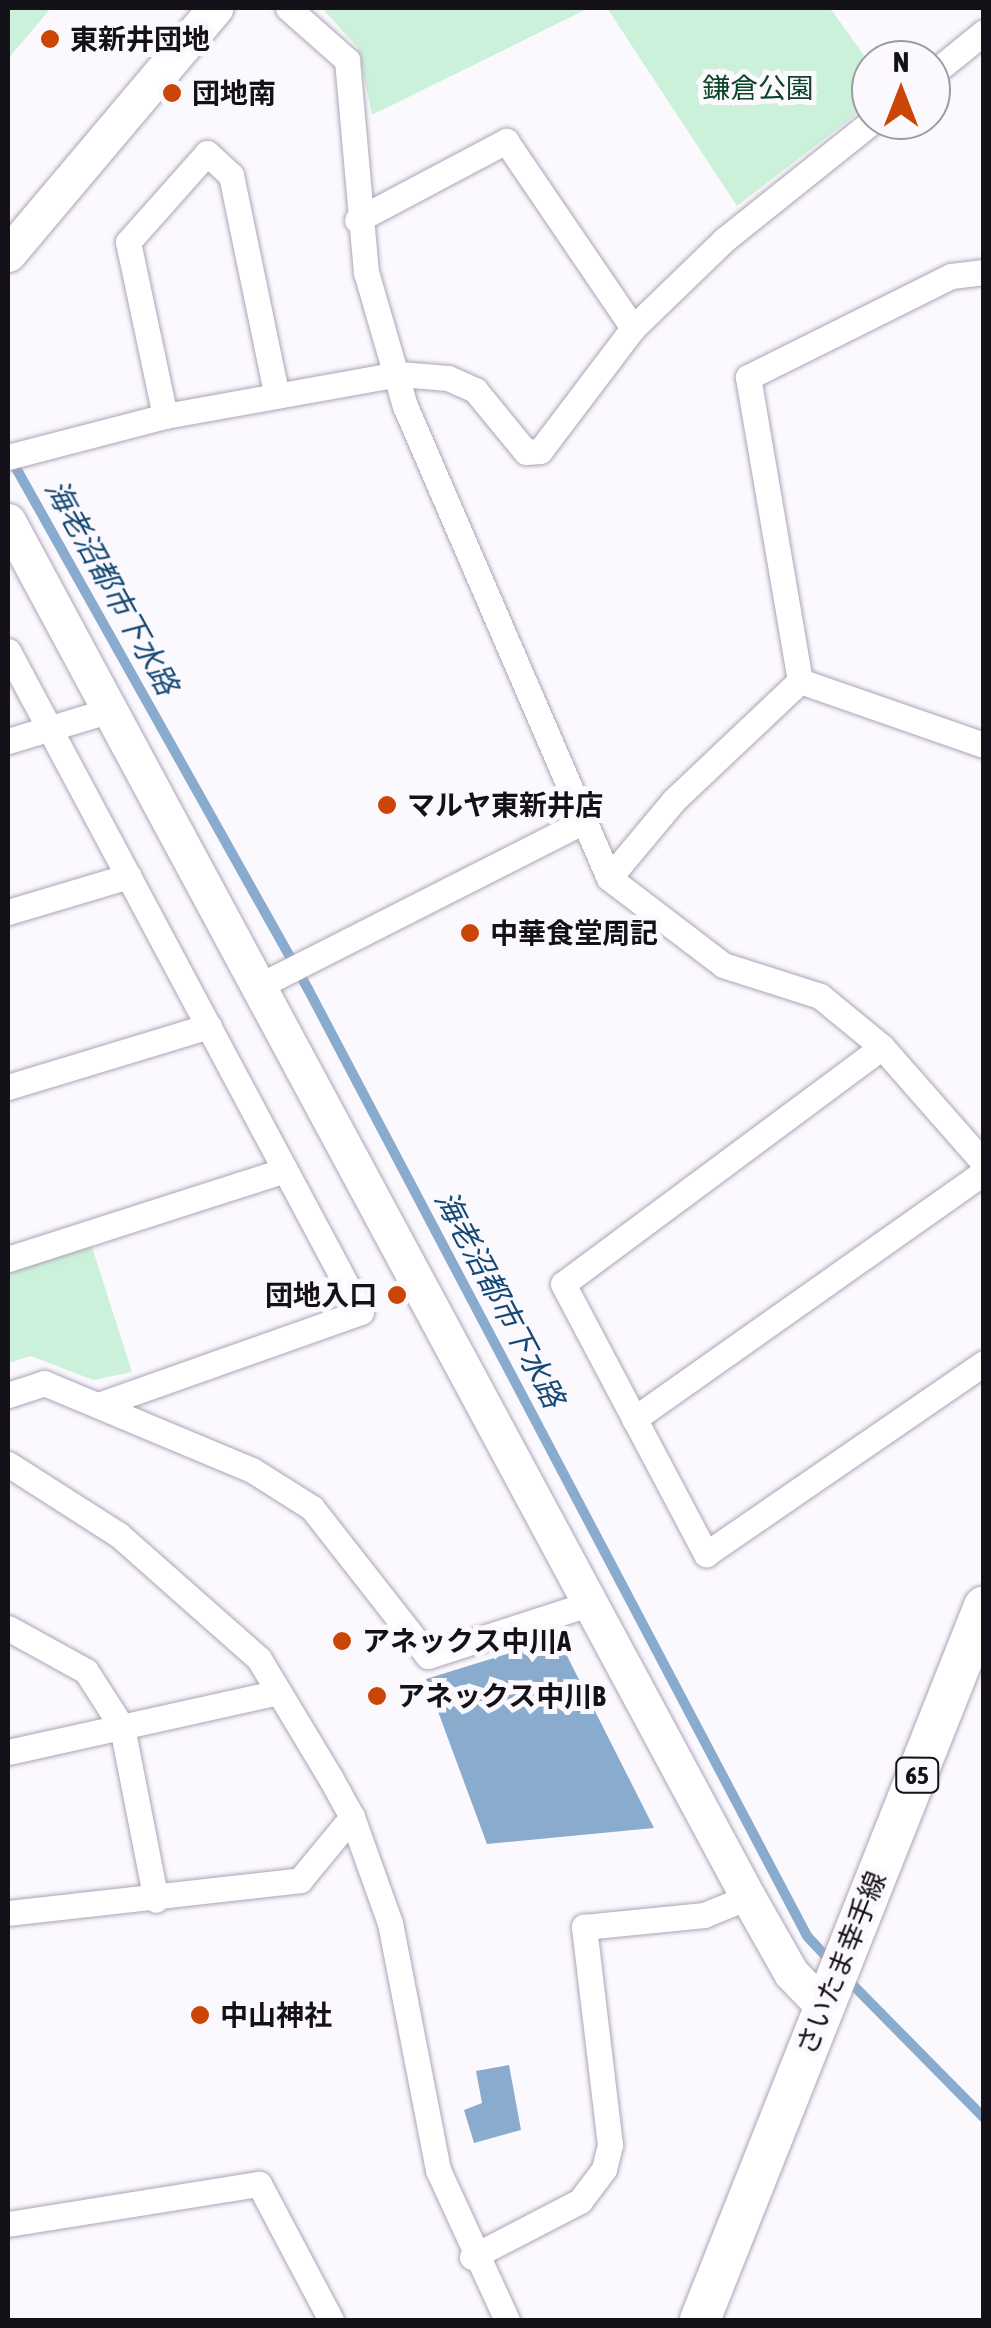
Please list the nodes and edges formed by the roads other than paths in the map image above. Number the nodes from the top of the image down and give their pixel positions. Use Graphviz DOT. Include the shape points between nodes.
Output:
graph roads {
  1 [pos="215,8"];
  2 [pos="288,8"];
  3 [pos="984,32"];
  4 [pos="951,58"];
  5 [pos="851,138"];
  6 [pos="358,220"];
  7 [pos="8,254"];
  8 [pos="984,272"];
  9 [pos="633,328"];
  10 [pos="398,374"];
  11 [pos="276,392"];
  12 [pos="164,416"];
  13 [pos="8,457"];
  14 [pos="8,521"];
  15 [pos="8,651"];
  16 [pos="800,682"];
  17 [pos="111,710"];
  18 [pos="50,728"];
  19 [pos="8,741"];
  20 [pos="984,746"];
  21 [pos="584,821"];
  22 [pos="129,876"];
  23 [pos="609,878"];
  24 [pos="8,912"];
  25 [pos="268,981"];
  26 [pos="209,1026"];
  27 [pos="882,1047"];
  28 [pos="8,1087"];
  29 [pos="984,1163"];
  30 [pos="285,1170"];
  31 [pos="984,1172"];
  32 [pos="8,1258"];
  33 [pos="984,1363"];
  34 [pos="8,1395"];
  35 [pos="99,1404"];
  36 [pos="634,1420"];
  37 [pos="8,1464"];
  38 [pos="591,1603"];
  39 [pos="984,1606"];
  40 [pos="8,1628"];
  41 [pos="278,1692"];
  42 [pos="122,1727"];
  43 [pos="8,1752"];
  44 [pos="352,1817"];
  45 [pos="748,1897"];
  46 [pos="156,1900"];
  47 [pos="8,1913"];
  48 [pos="829,1994"];
  49 [pos="8,2224"];
  50 [pos="472,2257"];
  51 [pos="331,2320"];
  52 [pos="506,2320"];
  53 [pos="700,2320"];
  1 -- 7 [label="street"];
  2 -- 6 [label="street" via="347,60"];
  3 -- 4 [label="street"];
  5 -- 9 [label="street" via="724,240"];
  6 -- 9 [label="street" via="506,142"];
  6 -- 10 [label="street" via="366,272"];
  8 -- 16 [label="street" via="951,276 748,377"];
  9 -- 10 [label="street" via="540,451 526,452 475,390 448,378"];
  10 -- 11 [label="street"];
  10 -- 21 [label="street" via="405,406"];
  11 -- 12 [label="street"];
  11 -- 12 [label="street" via="231,175 207,153 128,242"];
  12 -- 13 [label="street"];
  14 -- 17 [label="street"];
  15 -- 18 [label="street"];
  16 -- 20 [label="street"];
  16 -- 23 [label="street" via="674,800"];
  17 -- 18 [label="street"];
  17 -- 25 [label="street"];
  18 -- 19 [label="street"];
  18 -- 22 [label="street"];
  21 -- 23 [label="street"];
  21 -- 25 [label="street"];
  22 -- 24 [label="street"];
  22 -- 26 [label="street"];
  23 -- 27 [label="street" via="723,965 820,996"];
  25 -- 38 [label="street"];
  26 -- 28 [label="street"];
  26 -- 30 [label="street"];
  27 -- 29 [label="street"];
  27 -- 36 [label="street" via="563,1284"];
  30 -- 32 [label="street"];
  30 -- 35 [label="street" via="361,1312"];
  31 -- 36 [label="street"];
  33 -- 36 [label="street" via="706,1554"];
  34 -- 35 [label="street" via="44,1383"];
  35 -- 38 [label="street" via="252,1470 312,1508 428,1656"];
  37 -- 41 [label="street" via="119,1535 258,1659"];
  38 -- 45 [label="street"];
  39 -- 48 [label="main road, さいたま幸手線 / 65"];
  40 -- 42 [label="street" via="86,1671"];
  41 -- 42 [label="street"];
  41 -- 44 [label="street"];
  42 -- 43 [label="street"];
  42 -- 46 [label="street"];
  44 -- 46 [label="street" via="300,1880"];
  44 -- 50 [label="street" via="390,1923 438,2170"];
  45 -- 48 [label="street" via="791,1973"];
  45 -- 50 [label="street" via="704,1915 584,1927 610,2145 604,2169 580,2201"];
  46 -- 47 [label="street"];
  48 -- 53 [label="main road, さいたま幸手線 / 65"];
  49 -- 51 [label="street" via="260,2184"];
  50 -- 52 [label="street"];
}
